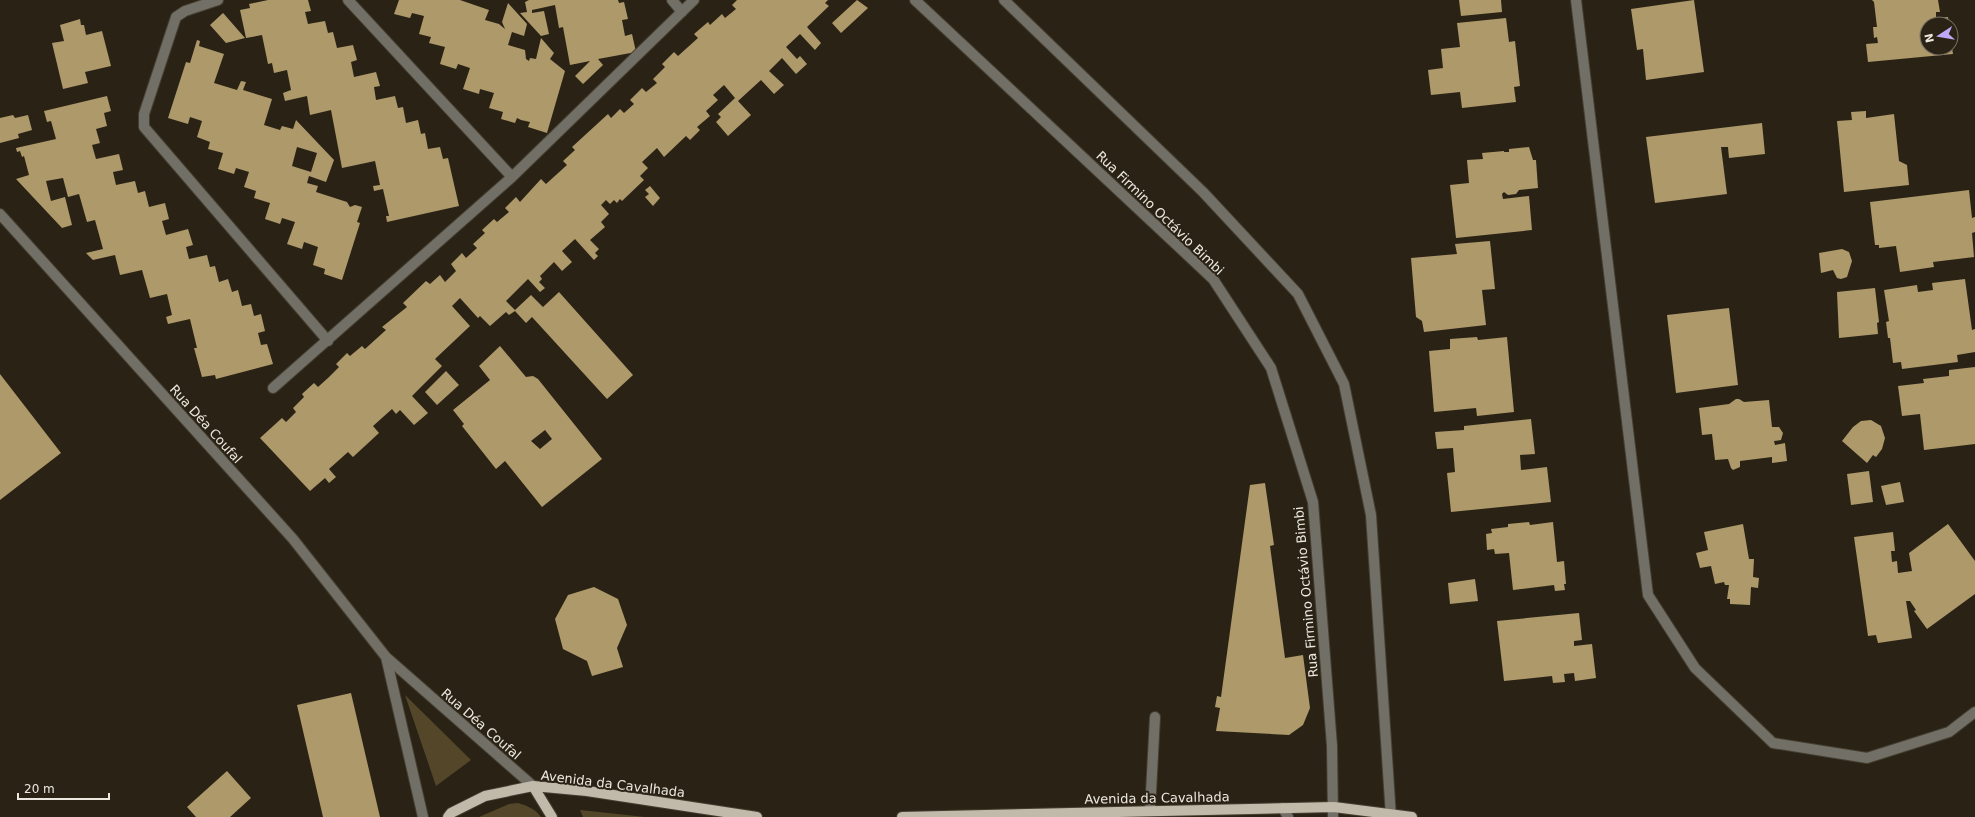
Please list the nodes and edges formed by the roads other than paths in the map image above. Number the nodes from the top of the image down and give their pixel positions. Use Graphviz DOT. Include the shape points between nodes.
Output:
graph roads {
  1 [pos="218,0"];
  2 [pos="348,0"];
  3 [pos="672,0"];
  4 [pos="694,0"];
  5 [pos="915,0"];
  6 [pos="1004,0"];
  7 [pos="1576,0"];
  8 [pos="682,12"];
  9 [pos="512,177"];
  10 [pos="0,214"];
  11 [pos="328,341"];
  12 [pos="273,388"];
  13 [pos="386,657"];
  14 [pos="1975,712"];
  15 [pos="1155,717"];
  16 [pos="533,786"];
  17 [pos="1283,808"];
  18 [pos="1150,811"];
  19 [pos="1333,812"];
  20 [pos="1067,815"];
  21 [pos="1391,815"];
  22 [pos="423,817"];
  23 [pos="448,817"];
  24 [pos="552,817"];
  25 [pos="757,817"];
  26 [pos="902,817"];
  27 [pos="1288,817"];
  28 [pos="1412,817"];
  1 -- 11 [label="street" via="185,11 176,17 144,114 144,127"];
  2 -- 9 [label="street"];
  3 -- 8 [label="street"];
  4 -- 8 [label="street"];
  5 -- 19 [label="street, Rua Firmino Octávio Bimbi" via="1213,279 1271,368 1313,502 1332,746"];
  6 -- 21 [label="street" via="1203,192 1298,294 1344,384 1371,515"];
  7 -- 14 [label="street" via="1648,595 1695,668 1773,743 1867,758 1949,732"];
  8 -- 9 [label="street"];
  9 -- 11 [label="street"];
  10 -- 13 [label="street, Rua Déa Coufal" via="293,539"];
  11 -- 12 [label="street"];
  13 -- 16 [label="street, Rua Déa Coufal"];
  13 -- 22 [label="street, Rua Déa Coufal"];
  15 -- 18 [label="street"];
  16 -- 23 [label="main road, Avenida da Cavalhada" via="485,796"];
  16 -- 24 [label="main road, Rua Déa Coufal"];
  16 -- 25 [label="main road, Avenida da Cavalhada" via="587,791"];
  17 -- 18 [label="main road, Avenida da Cavalhada"];
  17 -- 19 [label="main road, Avenida da Cavalhada"];
  17 -- 27 [label="street"];
  18 -- 20 [label="main road, Avenida da Cavalhada"];
  19 -- 21 [label="main road, Avenida da Cavalhada"];
  20 -- 26 [label="main road, Avenida da Cavalhada"];
  21 -- 28 [label="main road, Avenida da Cavalhada"];
}
